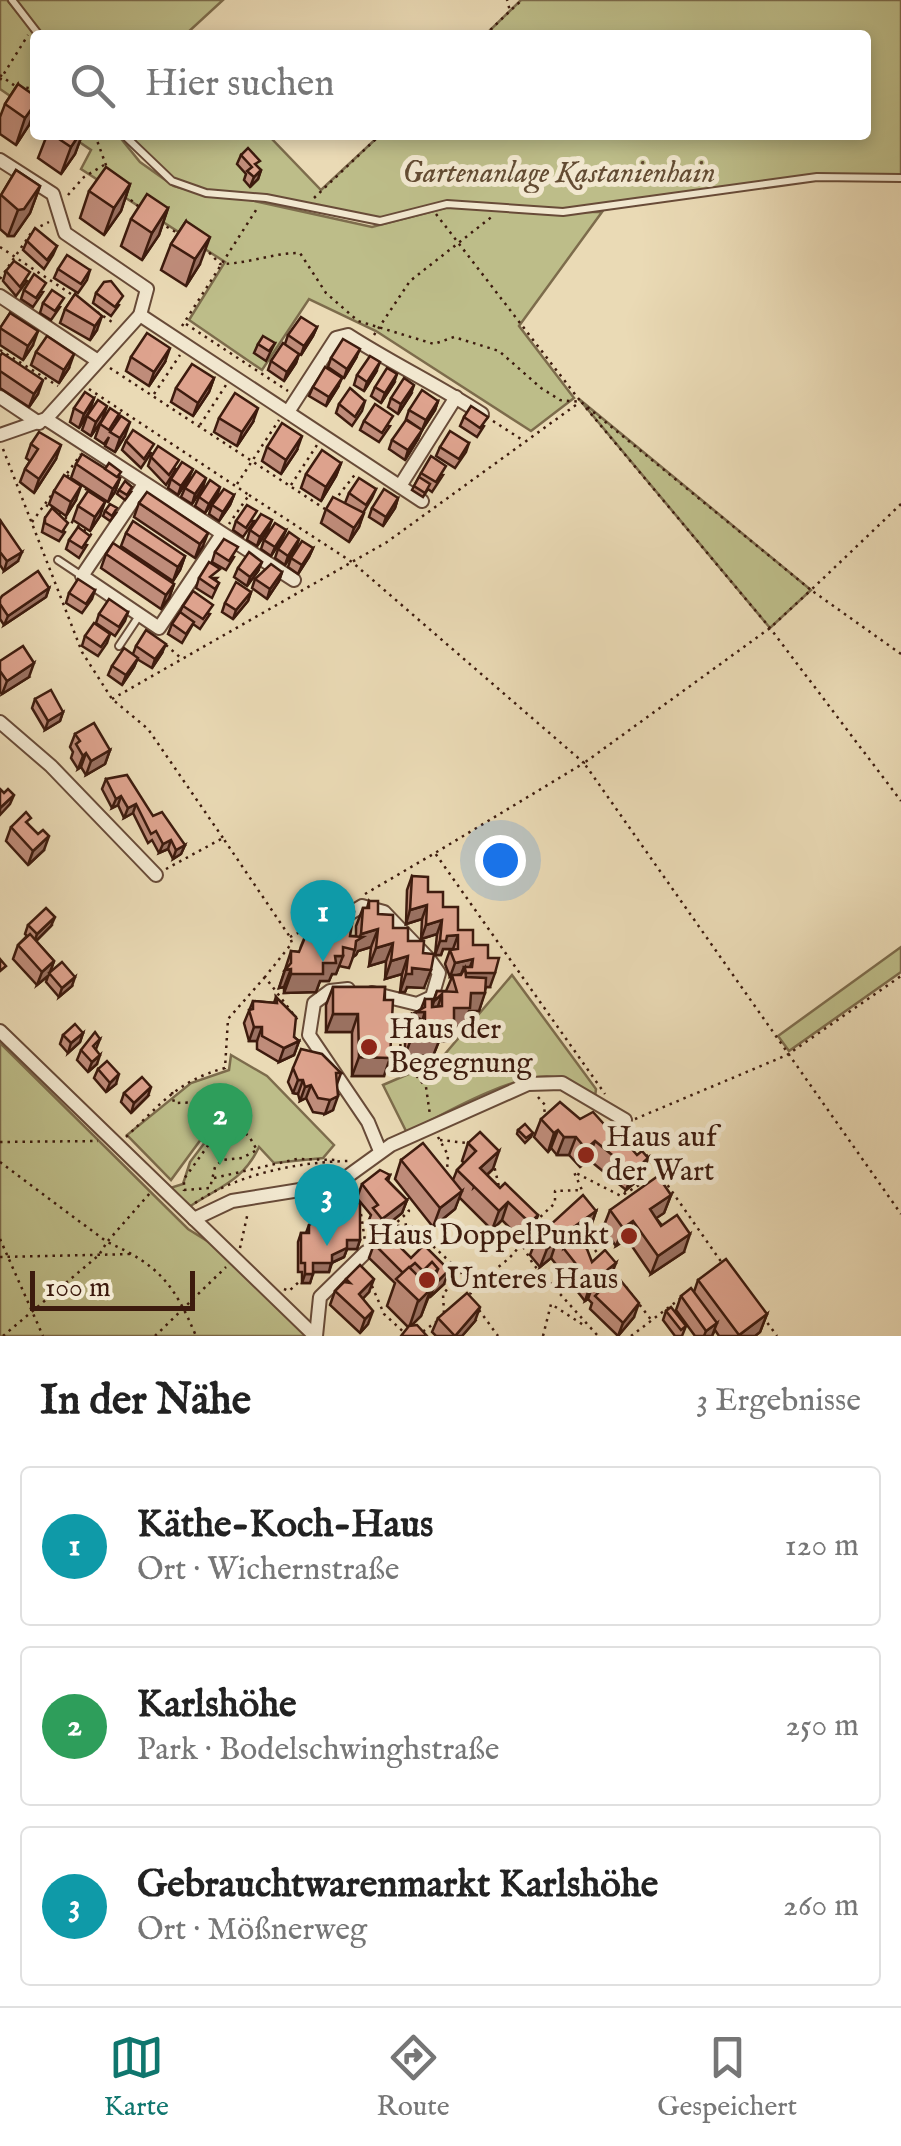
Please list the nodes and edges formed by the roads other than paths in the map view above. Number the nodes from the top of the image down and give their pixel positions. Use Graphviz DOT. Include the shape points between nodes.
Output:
graph roads {
  1 [pos="12,0"];
  2 [pos="36,30"];
  3 [pos="129,140"];
  4 [pos="0,160"];
  5 [pos="901,178"];
  6 [pos="0,296"];
  7 [pos="140,314"];
  8 [pos="98,361"];
  9 [pos="0,397"];
  10 [pos="456,397"];
  11 [pos="287,412"];
  12 [pos="484,415"];
  13 [pos="43,421"];
  14 [pos="0,439"];
  15 [pos="144,484"];
  16 [pos="400,486"];
  17 [pos="422,501"];
  18 [pos="222,534"];
  19 [pos="58,560"];
  20 [pos="82,576"];
  21 [pos="294,580"];
  22 [pos="140,615"];
  23 [pos="118,646"];
  24 [pos="0,722"];
  25 [pos="156,875"];
  26 [pos="308,949"];
  27 [pos="0,1031"];
  28 [pos="625,1120"];
  29 [pos="380,1151"];
  30 [pos="187,1212"];
  31 [pos="366,1252"];
  32 [pos="315,1336"];
  1 -- 2 [label="lane"];
  3 -- 5 [label="lane" via="172,181 206,193 380,221 448,204 563,212 817,177"];
  4 -- 7 [label="street" via="53,194 65,233 148,289"];
  6 -- 8 [label="street"];
  7 -- 8 [label="street"];
  7 -- 11 [label="street"];
  8 -- 13 [label="street"];
  9 -- 13 [label="street"];
  10 -- 11 [label="street" via="348,335 336,338"];
  10 -- 12 [label="street"];
  10 -- 16 [label="street"];
  11 -- 16 [label="street"];
  13 -- 14 [label="street"];
  13 -- 15 [label="street"];
  15 -- 18 [label="street"];
  15 -- 20 [label="street"];
  16 -- 17 [label="street"];
  18 -- 21 [label="street"];
  18 -- 22 [label="street" via="159,628"];
  19 -- 20 [label="lane"];
  20 -- 22 [label="street"];
  22 -- 23 [label="lane"];
  24 -- 25 [label="street"];
  26 -- 29 [label="street" via="312,937 362,906 384,912 439,973 432,997 416,1004 364,990 330,991 314,1003 309,1035"];
  27 -- 30 [label="street"];
  28 -- 29 [label="street" via="562,1083 528,1084"];
  29 -- 30 [label="street" via="325,1188"];
  30 -- 32 [label="street"];
  31 -- 32 [label="street" via="320,1297"];
}
